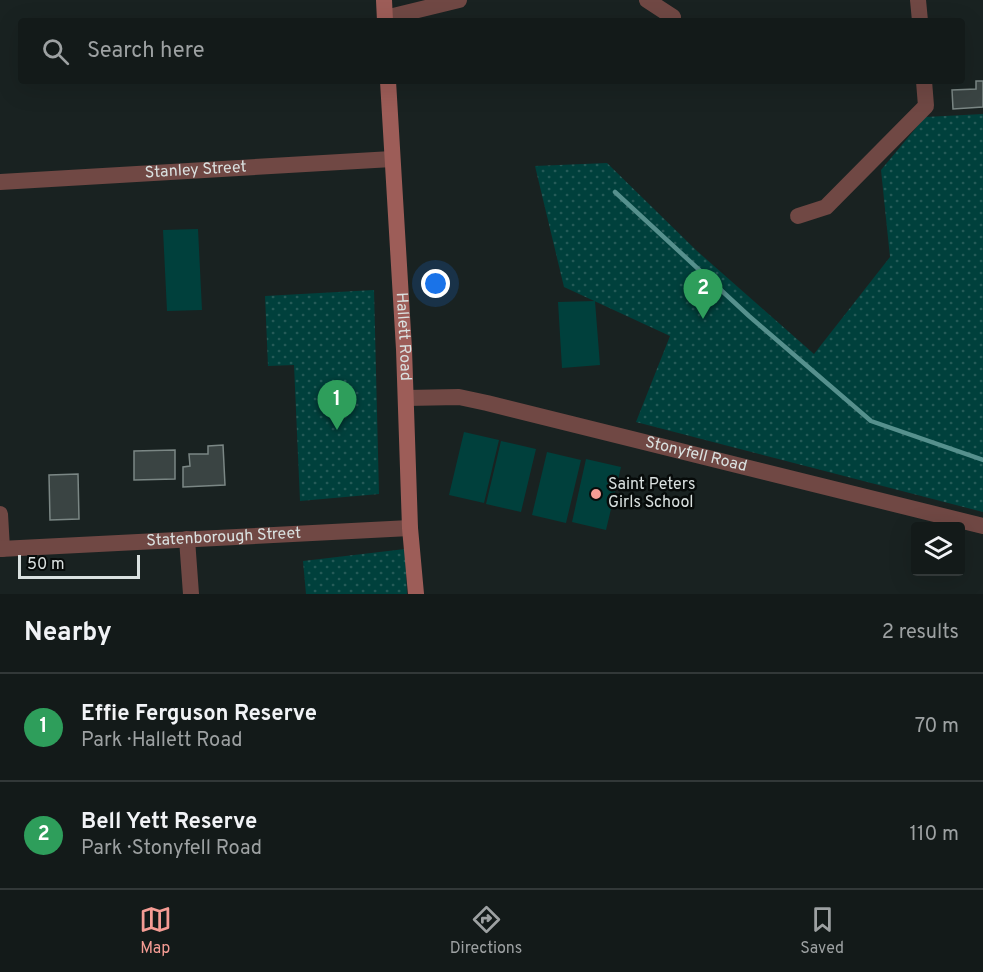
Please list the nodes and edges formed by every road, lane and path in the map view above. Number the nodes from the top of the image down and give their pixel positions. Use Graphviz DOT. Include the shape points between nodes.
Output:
graph roads {
  1 [pos="384,0"];
  2 [pos="459,0"];
  3 [pos="647,0"];
  4 [pos="918,0"];
  5 [pos="673,17"];
  6 [pos="385,18"];
  7 [pos="389,18"];
  8 [pos="920,18"];
  9 [pos="388,84"];
  10 [pos="924,84"];
  11 [pos="392,159"];
  12 [pos="0,182"];
  13 [pos="798,216"];
  14 [pos="406,398"];
  15 [pos="0,514"];
  16 [pos="983,526"];
  17 [pos="410,528"];
  18 [pos="187,539"];
  19 [pos="1,549"];
  20 [pos="191,594"];
  21 [pos="416,594"];
  1 -- 6 [label="main road"];
  2 -- 7 [label="street"];
  3 -- 5 [label="street"];
  4 -- 8 [label="street"];
  9 -- 11 [label="main road, Hallett Road"];
  10 -- 13 [label="street" via="926,106 826,207"];
  11 -- 12 [label="street, Stanley Street"];
  11 -- 14 [label="main road, Hallett Road"];
  14 -- 16 [label="street, Stonyfell Road" via="459,397 487,403"];
  14 -- 17 [label="main road, Hallett Road"];
  15 -- 19 [label="street"];
  17 -- 18 [label="street, Statenborough Street"];
  17 -- 21 [label="main road, Hallett Road"];
  18 -- 19 [label="street, Statenborough Street"];
  18 -- 20 [label="street"];
}
